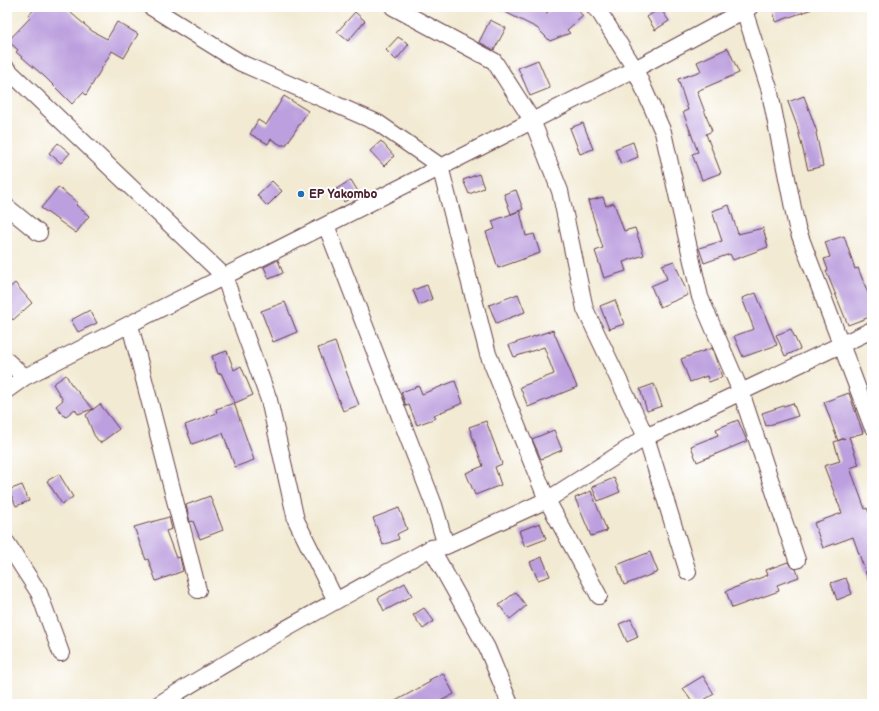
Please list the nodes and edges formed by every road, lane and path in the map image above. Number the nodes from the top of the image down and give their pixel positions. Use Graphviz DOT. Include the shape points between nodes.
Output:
graph roads {
  1 [pos="151,7"];
  2 [pos="393,7"];
  3 [pos="594,7"];
  4 [pos="747,9"];
  5 [pos="7,69"];
  6 [pos="635,69"];
  7 [pos="532,120"];
  8 [pos="440,166"];
  9 [pos="7,207"];
  10 [pos="326,224"];
  11 [pos="39,233"];
  12 [pos="224,276"];
  13 [pos="130,325"];
  14 [pos="872,330"];
  15 [pos="840,344"];
  16 [pos="7,361"];
  17 [pos="25,377"];
  18 [pos="7,390"];
  19 [pos="741,392"];
  20 [pos="872,426"];
  21 [pos="646,437"];
  22 [pos="546,500"];
  23 [pos="7,543"];
  24 [pos="439,547"];
  25 [pos="797,560"];
  26 [pos="688,572"];
  27 [pos="198,590"];
  28 [pos="599,596"];
  29 [pos="336,601"];
  30 [pos="61,653"];
  31 [pos="159,704"];
  32 [pos="510,704"];
  1 -- 8 [label="street" via="241,63 378,123"];
  2 -- 7 [label="street" via="494,61"];
  3 -- 6 [label="street"];
  4 -- 6 [label="street"];
  4 -- 15 [label="street" via="769,88 797,228"];
  5 -- 12 [label="street"];
  6 -- 7 [label="street"];
  6 -- 19 [label="street" via="663,132 700,297"];
  7 -- 8 [label="street"];
  7 -- 21 [label="street" via="560,191 585,309"];
  8 -- 10 [label="street"];
  8 -- 22 [label="street" via="488,354"];
  9 -- 11 [label="street"];
  10 -- 12 [label="street"];
  10 -- 24 [label="street" via="434,505"];
  12 -- 13 [label="street"];
  12 -- 29 [label="street" via="269,400 296,520"];
  13 -- 17 [label="street"];
  13 -- 27 [label="street"];
  14 -- 15 [label="street"];
  15 -- 19 [label="street"];
  15 -- 20 [label="street"];
  16 -- 17 [label="street"];
  17 -- 18 [label="street"];
  19 -- 21 [label="street"];
  19 -- 25 [label="street"];
  21 -- 22 [label="street"];
  21 -- 26 [label="street"];
  22 -- 24 [label="street"];
  22 -- 28 [label="street"];
  23 -- 30 [label="street" via="39,593"];
  24 -- 29 [label="street"];
  24 -- 32 [label="street" via="487,648"];
  29 -- 31 [label="street"];
}
